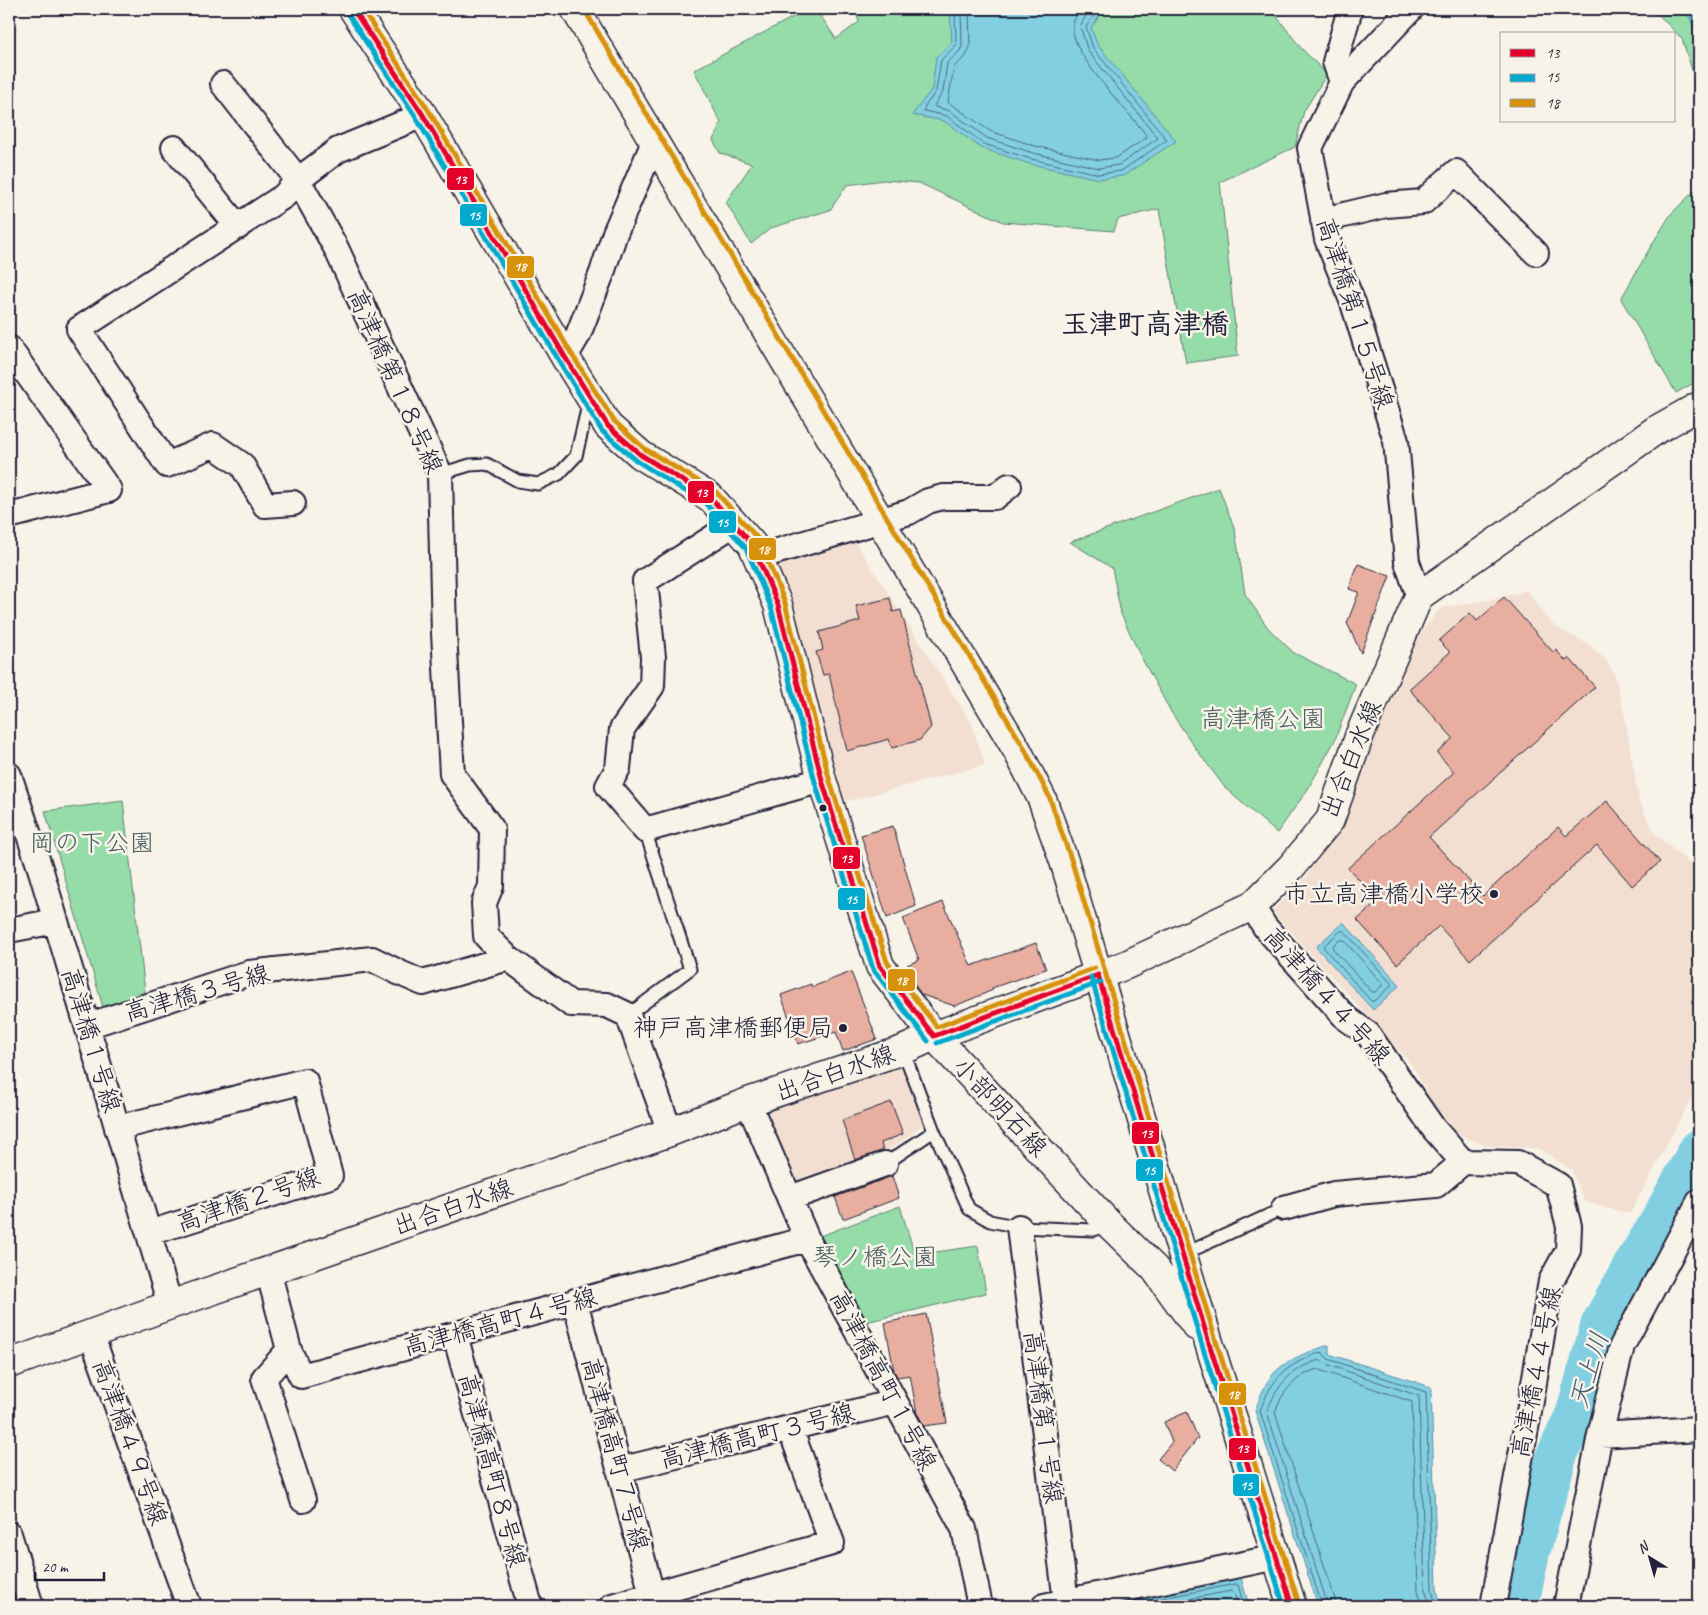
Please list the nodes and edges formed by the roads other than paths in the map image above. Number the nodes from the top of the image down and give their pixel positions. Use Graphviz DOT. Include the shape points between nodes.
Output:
graph roads {
  1 [pos="353,9"];
  2 [pos="575,9"];
  3 [pos="1350,9"];
  4 [pos="1411,9"];
  5 [pos="1342,82"];
  6 [pos="223,84"];
  7 [pos="423,115"];
  8 [pos="654,142"];
  9 [pos="174,148"];
  10 [pos="298,180"];
  11 [pos="1323,220"];
  12 [pos="238,227"];
  13 [pos="1536,253"];
  14 [pos="9,348"];
  15 [pos="565,357"];
  16 [pos="590,398"];
  17 [pos="1699,406"];
  18 [pos="440,474"];
  19 [pos="1009,486"];
  20 [pos="293,503"];
  21 [pos="9,516"];
  22 [pos="881,520"];
  23 [pos="734,524"];
  24 [pos="758,557"];
  25 [pos="1419,596"];
  26 [pos="9,775"];
  27 [pos="822,780"];
  28 [pos="644,830"];
  29 [pos="1252,906"];
  30 [pos="56,921"];
  31 [pos="9,930"];
  32 [pos="508,958"];
  33 [pos="1098,975"];
  34 [pos="628,1015"];
  35 [pos="87,1026"];
  36 [pos="934,1036"];
  37 [pos="904,1050"];
  38 [pos="748,1102"];
  39 [pos="118,1128"];
  40 [pos="934,1131"];
  41 [pos="670,1132"];
  42 [pos="1463,1162"];
  43 [pos="885,1164"];
  44 [pos="790,1198"];
  45 [pos="1699,1202"];
  46 [pos="1284,1208"];
  47 [pos="1108,1223"];
  48 [pos="1018,1227"];
  49 [pos="149,1233"];
  50 [pos="807,1239"];
  51 [pos="1182,1255"];
  52 [pos="268,1270"];
  53 [pos="576,1301"];
  54 [pos="170,1305"];
  55 [pos="91,1334"];
  56 [pos="455,1335"];
  57 [pos="1209,1343"];
  58 [pos="289,1350"];
  59 [pos="10,1361"];
  60 [pos="895,1402"];
  61 [pos="790,1428"];
  62 [pos="1699,1429"];
  63 [pos="1600,1435"];
  64 [pos="619,1470"];
  65 [pos="303,1500"];
  66 [pos="9,1534"];
  67 [pos="1277,1557"];
  68 [pos="654,1601"];
  69 [pos="1060,1605"];
  70 [pos="31,1606"];
  71 [pos="189,1606"];
  72 [pos="530,1606"];
  73 [pos="612,1606"];
  74 [pos="980,1606"];
  75 [pos="1292,1606"];
  76 [pos="1493,1606"];
  77 [pos="1566,1606"];
  1 -- 7 [label="main road, 小部明石線"];
  2 -- 8 [label="main road, 小部明石線"];
  3 -- 5 [label="street" via="1335,62"];
  4 -- 5 [label="street, 高津橋第１５号線"];
  5 -- 11 [label="street, 高津橋第１５号線" via="1310,148"];
  6 -- 10 [label="street, 高津橋第１８号線"];
  7 -- 10 [label="street" via="338,150"];
  7 -- 15 [label="main road, 小部明石線"];
  8 -- 15 [label="street" via="615,233 578,335"];
  8 -- 22 [label="main road, 小部明石線"];
  9 -- 12 [label="street"];
  10 -- 12 [label="street" via="284,196"];
  10 -- 18 [label="street, 高津橋第１８号線" via="336,248"];
  11 -- 13 [label="street" via="1386,205 1422,202 1456,172"];
  11 -- 25 [label="street, 高津橋第１５号線" via="1396,441 1407,562"];
  12 -- 20 [label="street" via="79,329 167,465 213,445 242,465 265,505"];
  14 -- 21 [label="street" via="110,490"];
  15 -- 16 [label="main road, 小部明石線"];
  16 -- 18 [label="lane" via="576,456 559,474 538,484 518,481 487,464 470,465"];
  16 -- 23 [label="main road, 小部明石線" via="608,426 641,455 711,498"];
  17 -- 25 [label="main road" via="1656,430"];
  18 -- 32 [label="street, 高津橋第１８号線" via="452,774 492,830 491,886 484,903 486,936"];
  19 -- 22 [label="street" via="995,497 943,497"];
  22 -- 24 [label="street"];
  22 -- 33 [label="main road, 小部明石線" via="998,716 1042,799 1066,864"];
  23 -- 24 [label="main road, 小部明石線" via="752,544"];
  23 -- 28 [label="street" via="645,581 653,656 652,686 622,729 618,768 608,786"];
  24 -- 27 [label="main road, 小部明石線" via="778,605"];
  25 -- 29 [label="main road, 出合白水線" via="1360,734 1330,820 1292,866"];
  26 -- 30 [label="street, 高津橋１号線"];
  27 -- 28 [label="street"];
  27 -- 36 [label="main road, 小部明石線" via="880,966"];
  28 -- 34 [label="lane" via="690,969"];
  29 -- 33 [label="main road, 出合白水線"];
  29 -- 42 [label="street, 高津橋４４号線" via="1265,927 1346,1018 1368,1034 1434,1129"];
  30 -- 31 [label="street"];
  30 -- 35 [label="street, 高津橋１号線"];
  32 -- 34 [label="street, 高津橋第１８号線" via="571,1004 607,1005"];
  32 -- 35 [label="street, 高津橋３号線" via="423,983 372,959 249,973"];
  33 -- 36 [label="main road, 出合白水線"];
  33 -- 51 [label="main road, 小部明石線"];
  34 -- 41 [label="street"];
  35 -- 39 [label="street, 高津橋１号線"];
  36 -- 37 [label="main road, 出合白水線"];
  36 -- 47 [label="main road, 小部明石線"];
  37 -- 38 [label="main road, 出合白水線"];
  37 -- 40 [label="lane"];
  38 -- 41 [label="main road, 出合白水線"];
  38 -- 44 [label="street, 高津橋高町１号線"];
  39 -- 49 [label="street, 高津橋１号線"];
  39 -- 49 [label="street, 高津橋２号線" via="305,1081 330,1176"];
  40 -- 43 [label="lane"];
  40 -- 48 [label="lane" via="969,1209 990,1221"];
  41 -- 52 [label="main road, 出合白水線"];
  42 -- 46 [label="street" via="1436,1185 1334,1194"];
  42 -- 76 [label="street, 高津橋４４号線" via="1518,1163 1558,1185 1569,1226 1568,1250 1551,1281"];
  43 -- 44 [label="street"];
  44 -- 50 [label="street, 高津橋高町１号線"];
  45 -- 63 [label="street" via="1622,1346"];
  46 -- 51 [label="lane"];
  47 -- 48 [label="lane" via="1094,1230"];
  47 -- 57 [label="main road, 小部明石線" via="1155,1269"];
  48 -- 69 [label="street, 高津橋第１号線"];
  49 -- 54 [label="street, 高津橋１号線"];
  50 -- 53 [label="street, 高津橋高町４号線"];
  50 -- 60 [label="street, 高津橋高町１号線"];
  51 -- 57 [label="main road, 小部明石線"];
  52 -- 54 [label="main road, 出合白水線"];
  52 -- 58 [label="street, 高津橋高町４号線"];
  53 -- 56 [label="street, 高津橋高町４号線"];
  53 -- 64 [label="street, 高津橋高町７号線"];
  54 -- 55 [label="main road, 出合白水線"];
  55 -- 59 [label="main road, 出合白水線"];
  55 -- 71 [label="street, 高津橋４９号線"];
  56 -- 58 [label="street, 高津橋高町４号線" via="301,1376"];
  56 -- 72 [label="street, 高津橋高町８号線"];
  57 -- 67 [label="main road, 小部明石線"];
  58 -- 65 [label="street" via="264,1378"];
  60 -- 61 [label="street, 高津橋高町３号線"];
  60 -- 74 [label="street, 高津橋高町１号線" via="964,1529"];
  61 -- 64 [label="street, 高津橋高町３号線"];
  61 -- 68 [label="street" via="832,1543"];
  62 -- 63 [label="street"];
  63 -- 77 [label="street"];
  64 -- 68 [label="street, 高津橋高町７号線"];
  66 -- 70 [label="street"];
  67 -- 69 [label="street"];
  67 -- 75 [label="main road, 小部明石線"];
  68 -- 73 [label="street"];
}
